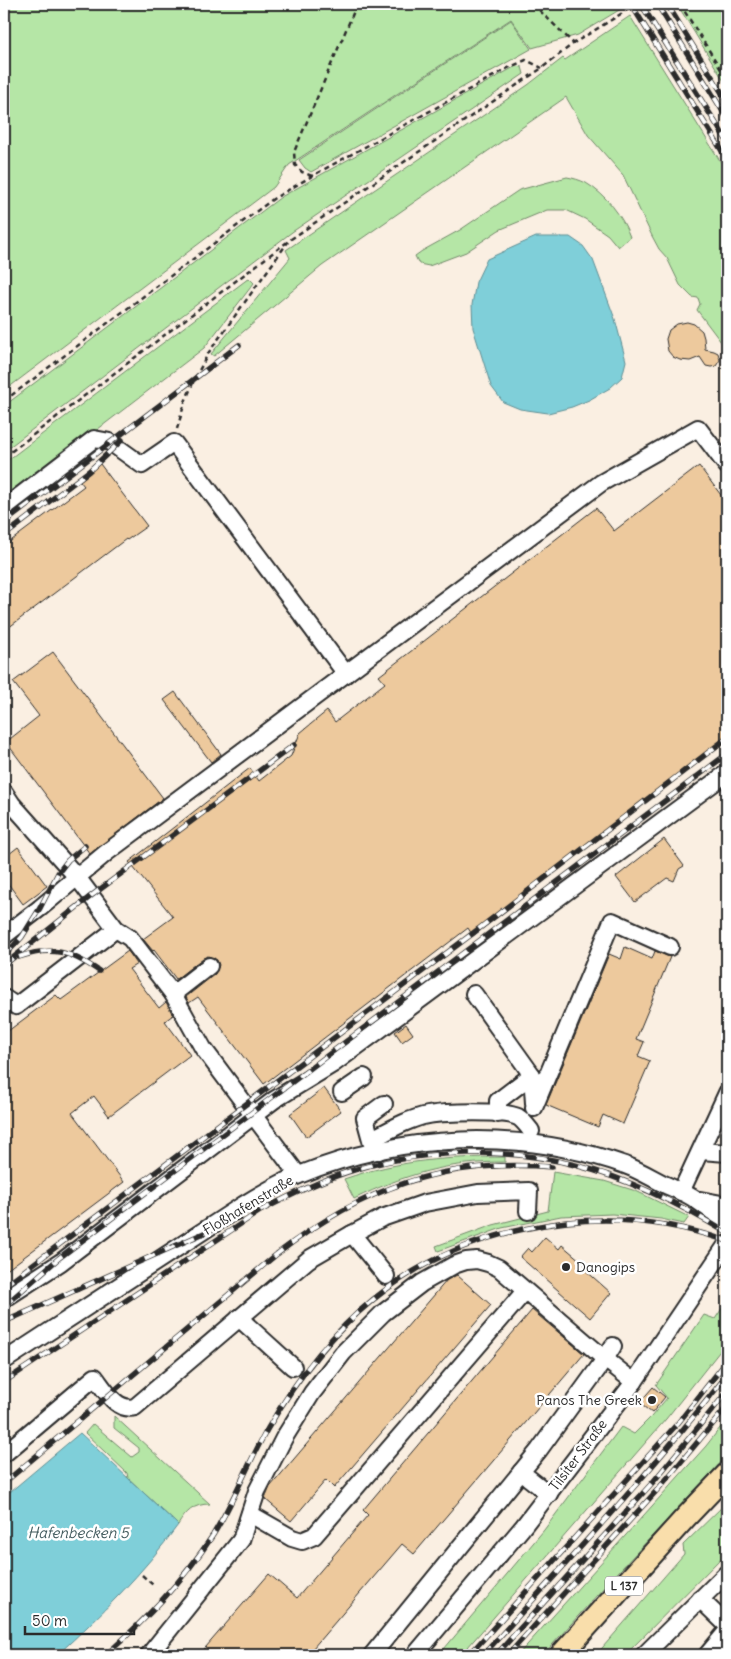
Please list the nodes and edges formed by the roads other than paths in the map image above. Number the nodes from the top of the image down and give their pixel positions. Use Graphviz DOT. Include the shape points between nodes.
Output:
graph roads {
  1 [pos="727,466"];
  2 [pos="4,508"];
  3 [pos="346,674"];
  4 [pos="727,773"];
  5 [pos="4,792"];
  6 [pos="77,877"];
  7 [pos="116,929"];
  8 [pos="4,936"];
  9 [pos="670,946"];
  10 [pos="209,966"];
  11 [pos="172,994"];
  12 [pos="474,994"];
  13 [pos="4,998"];
  14 [pos="532,1074"];
  15 [pos="364,1077"];
  16 [pos="342,1092"];
  17 [pos="727,1093"];
  18 [pos="384,1104"];
  19 [pos="534,1108"];
  20 [pos="498,1114"];
  21 [pos="253,1116"];
  22 [pos="531,1138"];
  23 [pos="376,1151"];
  24 [pos="701,1151"];
  25 [pos="727,1153"];
  26 [pos="298,1175"];
  27 [pos="688,1195"];
  28 [pos="727,1205"];
  29 [pos="528,1211"];
  30 [pos="727,1221"];
  31 [pos="352,1234"];
  32 [pos="727,1244"];
  33 [pos="386,1276"];
  34 [pos="525,1291"];
  35 [pos="4,1299"];
  36 [pos="239,1318"];
  37 [pos="609,1353"];
  38 [pos="4,1361"];
  39 [pos="293,1366"];
  40 [pos="634,1382"];
  41 [pos="5,1452"];
  42 [pos="521,1472"];
  43 [pos="727,1474"];
  44 [pos="549,1494"];
  45 [pos="250,1514"];
  46 [pos="724,1581"];
  47 [pos="700,1599"];
  48 [pos="727,1625"];
  49 [pos="727,1631"];
  50 [pos="149,1655"];
  51 [pos="372,1655"];
  52 [pos="415,1655"];
  53 [pos="561,1655"];
  54 [pos="644,1655"];
  55 [pos="707,1655"];
  1 -- 3 [label="street" via="698,428 601,483"];
  2 -- 3 [label="street" via="94,440 110,442 142,465 174,443"];
  3 -- 6 [label="street"];
  4 -- 21 [label="street" via="333,1064"];
  5 -- 6 [label="street"];
  6 -- 7 [label="street"];
  6 -- 8 [label="street"];
  7 -- 11 [label="street" via="130,938"];
  7 -- 13 [label="street" via="16,1006"];
  9 -- 19 [label="street" via="612,921"];
  10 -- 11 [label="street"];
  11 -- 21 [label="street" via="203,1048"];
  12 -- 14 [label="street"];
  14 -- 19 [label="street"];
  14 -- 20 [label="street" via="498,1101"];
  15 -- 16 [label="street"];
  17 -- 24 [label="street"];
  18 -- 23 [label="street" via="365,1118"];
  19 -- 22 [label="street"];
  20 -- 22 [label="street" via="520,1118"];
  20 -- 23 [label="street" via="429,1115 411,1120 378,1136"];
  21 -- 26 [label="street"];
  21 -- 35 [label="street" via="61,1262"];
  22 -- 23 [label="street, Floßhafenstraße" via="450,1141"];
  22 -- 27 [label="street, Floßhafenstraße" via="626,1166"];
  23 -- 26 [label="street, Floßhafenstraße"];
  24 -- 25 [label="street"];
  24 -- 27 [label="street"];
  26 -- 38 [label="street, Floßhafenstraße" via="243,1205"];
  27 -- 28 [label="street, Floßhafenstraße"];
  27 -- 30 [label="street, Floßhafenstraße"];
  29 -- 31 [label="street" via="529,1191 478,1193 425,1203 382,1218"];
  31 -- 33 [label="street"];
  31 -- 36 [label="street" via="309,1259"];
  32 -- 40 [label="street, Tilsiter Straße"];
  34 -- 37 [label="street"];
  34 -- 45 [label="street" via="314,1536 302,1541 292,1538"];
  34 -- 45 [label="street" via="499,1268 477,1260 466,1261 422,1283 382,1313 343,1353 312,1394 261,1482"];
  36 -- 39 [label="street"];
  36 -- 41 [label="street" via="135,1406 118,1405 95,1377"];
  37 -- 40 [label="street"];
  37 -- 42 [label="street"];
  40 -- 44 [label="street, Tilsiter Straße"];
  42 -- 44 [label="street"];
  42 -- 51 [label="street"];
  43 -- 53 [label="main road, L 137"];
  44 -- 52 [label="street, Tilsiter Straße"];
  45 -- 50 [label="street" via="241,1540"];
  46 -- 47 [label="street"];
  47 -- 48 [label="street"];
  47 -- 54 [label="street"];
  49 -- 55 [label="street"];
}
